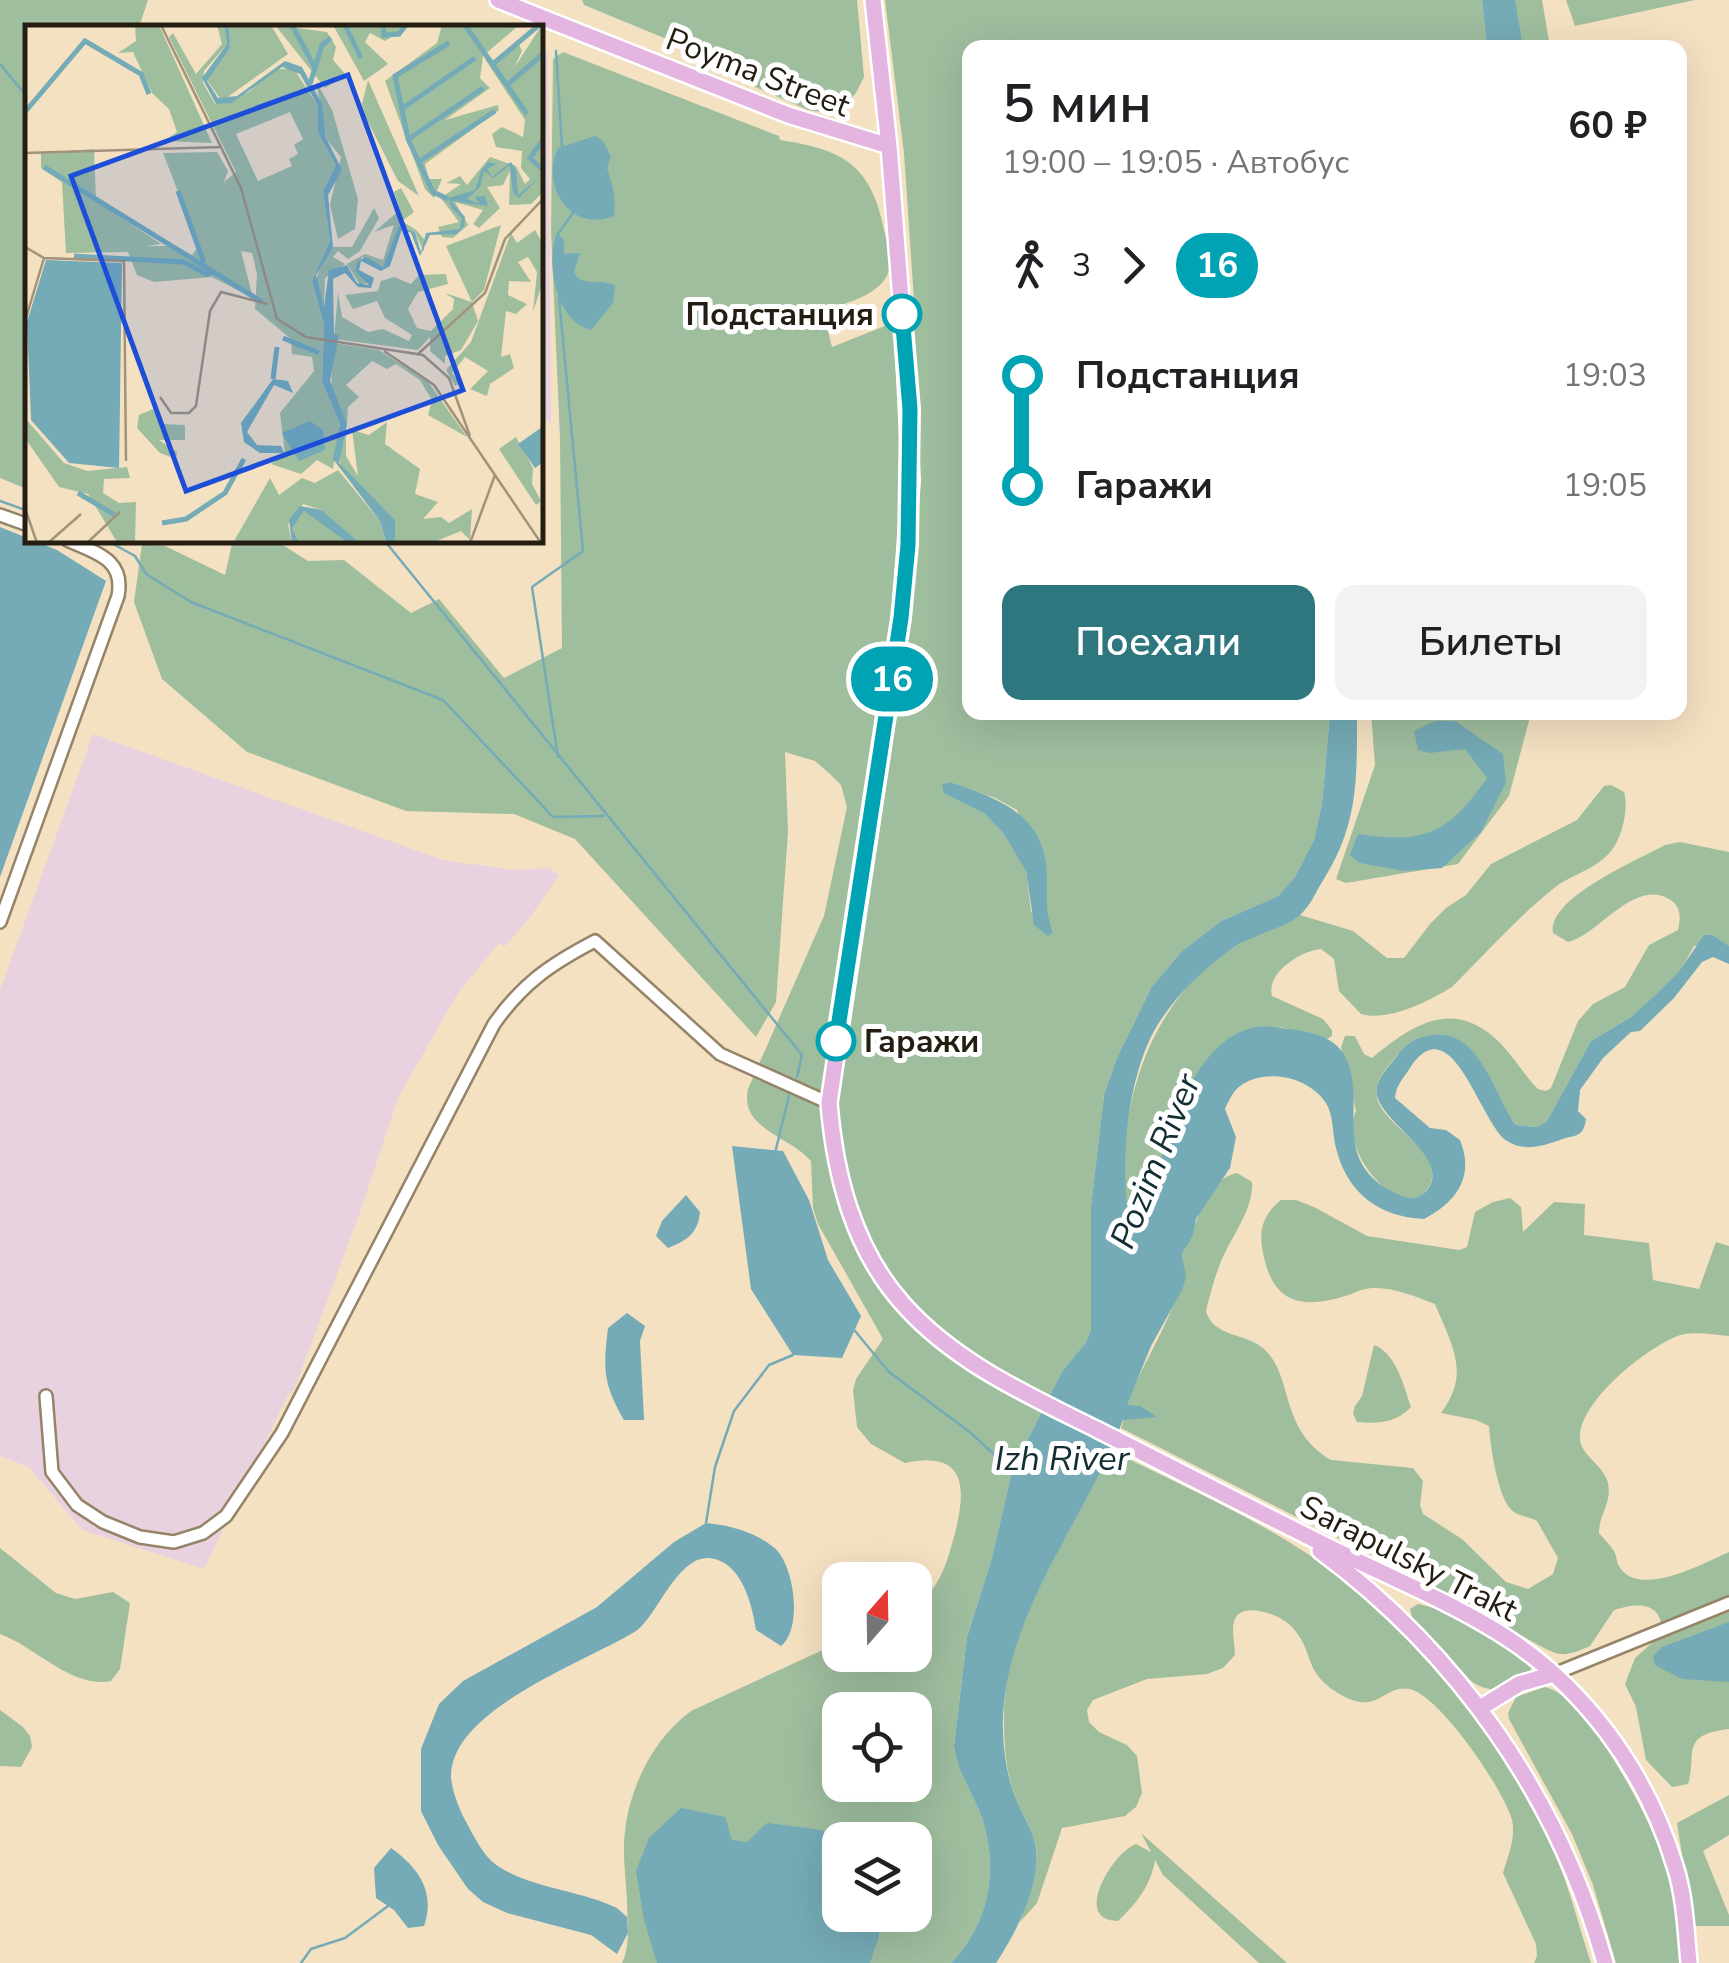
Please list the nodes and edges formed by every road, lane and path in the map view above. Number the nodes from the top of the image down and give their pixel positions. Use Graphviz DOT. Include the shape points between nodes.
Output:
graph roads {
  1 [pos="498,0"];
  2 [pos="872,0"];
  3 [pos="889,146"];
  4 [pos="0,515"];
  5 [pos="25,524"];
  6 [pos="71,542"];
  7 [pos="0,922"];
  8 [pos="828,1102"];
  9 [pos="46,1396"];
  10 [pos="1262,1514"];
  11 [pos="1729,1603"];
  12 [pos="1554,1674"];
  13 [pos="1480,1708"];
  14 [pos="1605,1963"];
  15 [pos="1689,1963"];
  1 -- 3 [label="main road, Poyma Street" via="788,115"];
  2 -- 3 [label="main road, Sarapulsky Trakt"];
  3 -- 8 [label="main road, Sarapulsky Trakt" via="910,409 908,545"];
  4 -- 5 [label="street"];
  6 -- 7 [label="street" via="115,565 122,579"];
  8 -- 9 [label="street" via="720,1054 595,941 538,974 494,1024 282,1433 226,1516 174,1542 140,1537 77,1506 52,1472"];
  8 -- 10 [label="main road, Sarapulsky Trakt" via="845,1202 877,1269 930,1331 1023,1392"];
  10 -- 12 [label="main road, Sarapulsky Trakt" via="1494,1630"];
  10 -- 13 [label="main road, Sarapulsky Trakt" via="1370,1590"];
  11 -- 12 [label="street"];
  12 -- 13 [label="main road" via="1519,1684"];
  12 -- 15 [label="main road, Sarapulsky Trakt" via="1608,1734 1660,1824 1676,1869"];
  13 -- 14 [label="main road, Sarapulsky Trakt" via="1558,1831"];
}
